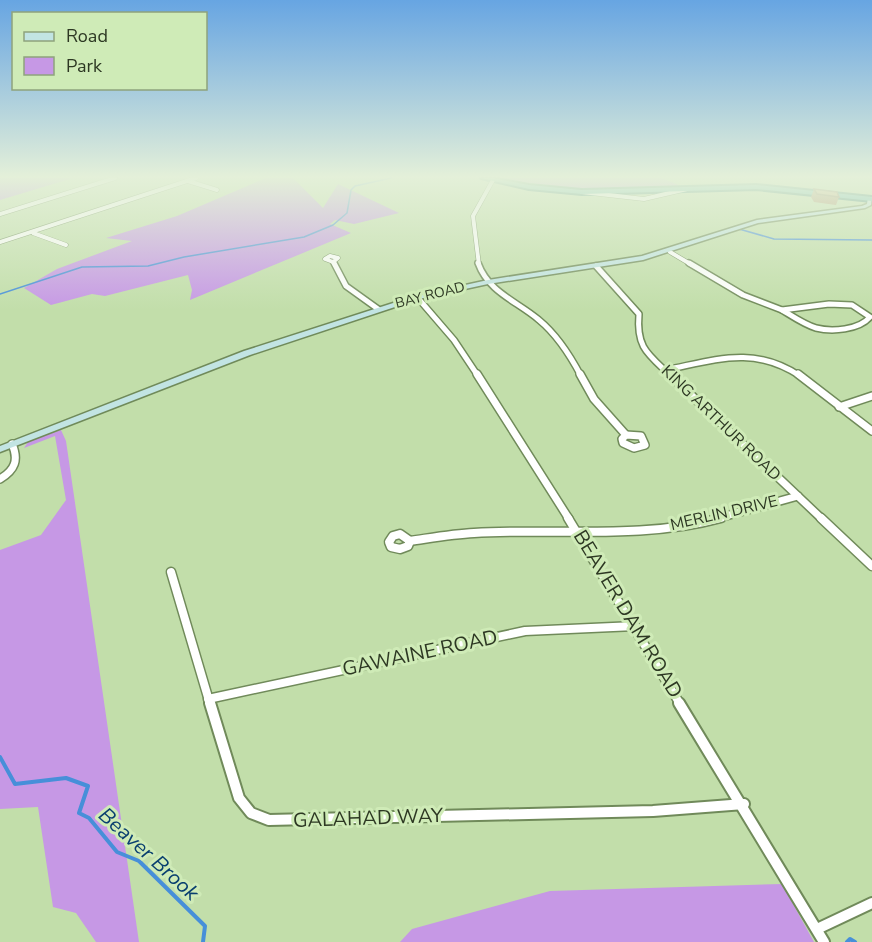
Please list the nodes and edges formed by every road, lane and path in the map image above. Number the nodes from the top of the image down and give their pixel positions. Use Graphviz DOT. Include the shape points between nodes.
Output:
graph roads {
  1 [pos="66,222"];
  2 [pos="473,222"];
  3 [pos="757,222"];
  4 [pos="33,233"];
  5 [pos="0,242"];
  6 [pos="66,245"];
  7 [pos="670,252"];
  8 [pos="333,262"];
  9 [pos="596,266"];
  10 [pos="488,282"];
  11 [pos="417,297"];
  12 [pos="378,309"];
  13 [pos="782,310"];
  14 [pos="665,370"];
  15 [pos="872,396"];
  16 [pos="839,407"];
  17 [pos="872,431"];
  18 [pos="626,435"];
  19 [pos="12,444"];
  20 [pos="0,449"];
  21 [pos="0,479"];
  22 [pos="798,496"];
  23 [pos="579,533"];
  24 [pos="410,540"];
  25 [pos="872,566"];
  26 [pos="171,572"];
  27 [pos="635,626"];
  28 [pos="208,699"];
  29 [pos="744,804"];
  30 [pos="872,903"];
  31 [pos="817,930"];
  32 [pos="824,942"];
  1 -- 4 [label="street"];
  2 -- 10 [label="street" via="478,263"];
  3 -- 7 [label="main road, BAY ROAD"];
  4 -- 5 [label="street"];
  4 -- 6 [label="street"];
  7 -- 9 [label="main road, BAY ROAD"];
  7 -- 13 [label="street" via="738,292"];
  8 -- 12 [label="street" via="346,286"];
  9 -- 10 [label="main road, BAY ROAD"];
  9 -- 14 [label="street, KING ARTHUR ROAD" via="639,314 639,341"];
  10 -- 11 [label="main road, BAY ROAD"];
  10 -- 18 [label="street" via="509,302 539,320 572,358 594,399"];
  11 -- 12 [label="main road, BAY ROAD"];
  11 -- 23 [label="street, BEAVER DAM ROAD" via="459,347"];
  12 -- 19 [label="main road, BAY ROAD" via="247,353"];
  13 -- 13 [label="street" via="815,328 832,331 865,323 870,317 862,310 837,304"];
  14 -- 16 [label="street" via="730,357 760,357 783,366"];
  14 -- 22 [label="street, KING ARTHUR ROAD"];
  15 -- 16 [label="street"];
  16 -- 17 [label="street"];
  19 -- 20 [label="main road, BAY ROAD"];
  19 -- 21 [label="street" via="16,463"];
  22 -- 23 [label="street, MERLIN DRIVE" via="687,525"];
  22 -- 25 [label="street, KING ARTHUR ROAD"];
  23 -- 24 [label="street, MERLIN DRIVE" via="474,533"];
  23 -- 27 [label="street, BEAVER DAM ROAD"];
  26 -- 28 [label="street, GALAHAD WAY"];
  27 -- 28 [label="street, GAWAINE ROAD" via="517,632"];
  27 -- 29 [label="street, BEAVER DAM ROAD"];
  28 -- 29 [label="street, GALAHAD WAY" via="239,800 249,814 261,819 653,811"];
  29 -- 31 [label="street, BEAVER DAM ROAD"];
  30 -- 31 [label="street"];
  31 -- 32 [label="street, BEAVER DAM ROAD"];
}
